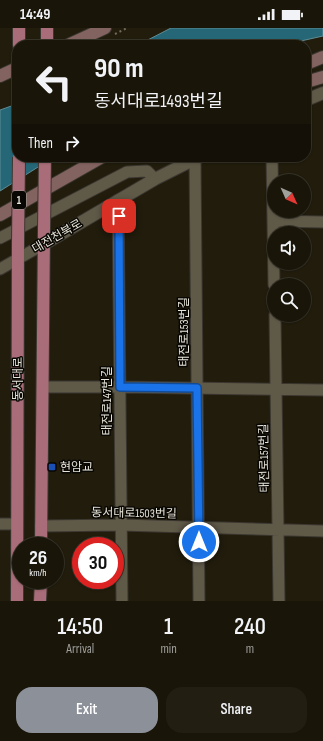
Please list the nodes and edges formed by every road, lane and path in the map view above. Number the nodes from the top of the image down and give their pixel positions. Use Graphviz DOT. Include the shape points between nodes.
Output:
graph roads {
  1 [pos="19,28"];
  2 [pos="47,28"];
  3 [pos="105,28"];
  4 [pos="19,40"];
  5 [pos="46,40"];
  6 [pos="79,40"];
  7 [pos="323,57"];
  8 [pos="311,62"];
  9 [pos="12,70"];
  10 [pos="0,76"];
  11 [pos="323,77"];
  12 [pos="311,81"];
  13 [pos="323,93"];
  14 [pos="311,98"];
  15 [pos="19,162"];
  16 [pos="45,162"];
  17 [pos="93,162"];
  18 [pos="189,162"];
  19 [pos="197,162"];
  20 [pos="272,162"];
  21 [pos="154,179"];
  22 [pos="118,200"];
  23 [pos="0,215"];
  24 [pos="273,221"];
  25 [pos="323,222"];
  26 [pos="0,238"];
  27 [pos="44,244"];
  28 [pos="18,259"];
  29 [pos="0,269"];
  30 [pos="274,278"];
  31 [pos="275,322"];
  32 [pos="43,387"];
  33 [pos="120,387"];
  34 [pos="197,388"];
  35 [pos="276,390"];
  36 [pos="323,390"];
  37 [pos="0,524"];
  38 [pos="17,524"];
  39 [pos="121,525"];
  40 [pos="41,526"];
  41 [pos="198,527"];
  42 [pos="278,530"];
  43 [pos="323,531"];
  44 [pos="41,537"];
  45 [pos="41,589"];
  46 [pos="17,601"];
  47 [pos="40,601"];
  48 [pos="122,601"];
  49 [pos="199,601"];
  50 [pos="279,601"];
  1 -- 4 [label="main road"];
  2 -- 5 [label="main road"];
  3 -- 6 [label="main road"];
  7 -- 8 [label="main road"];
  9 -- 10 [label="main road"];
  11 -- 12 [label="main road"];
  13 -- 14 [label="street"];
  15 -- 28 [label="main road, 동서대로 / 1, bridge"];
  16 -- 27 [label="main road, 동서대로, bridge"];
  17 -- 23 [label="main road"];
  18 -- 21 [label="street, 대전천북로"];
  19 -- 34 [label="street, 태전로153번길"];
  20 -- 24 [label="street"];
  21 -- 22 [label="street, 대전천북로"];
  21 -- 26 [label="street" via="147,171 127,172"];
  22 -- 27 [label="street, 대전천북로"];
  22 -- 33 [label="street, 태전로147번길"];
  24 -- 25 [label="street"];
  24 -- 30 [label="street"];
  27 -- 28 [label="street, 대전천북로"];
  27 -- 32 [label="main road, 동서대로"];
  28 -- 29 [label="street, 대전천북로"];
  28 -- 38 [label="main road, 동서대로"];
  31 -- 35 [label="street, 태전로157번길"];
  32 -- 33 [label="street"];
  32 -- 40 [label="main road, 동서대로"];
  33 -- 34 [label="street"];
  33 -- 39 [label="street, 태전로147번길"];
  34 -- 35 [label="street"];
  34 -- 41 [label="street, 태전로153번길"];
  35 -- 36 [label="street"];
  35 -- 42 [label="street, 태전로157번길"];
  37 -- 38 [label="street"];
  38 -- 46 [label="main road, 동서대로"];
  39 -- 40 [label="street, 동서대로1503번길"];
  39 -- 41 [label="street, 동서대로1503번길"];
  39 -- 48 [label="street, 태전로147번길"];
  40 -- 44 [label="main road, 동서대로"];
  41 -- 42 [label="street, 동서대로1503번길"];
  41 -- 49 [label="street, 태전로153번길"];
  42 -- 43 [label="street, 동서대로1503번길"];
  42 -- 50 [label="street, 태전로157번길"];
  45 -- 47 [label="main road"];
}
